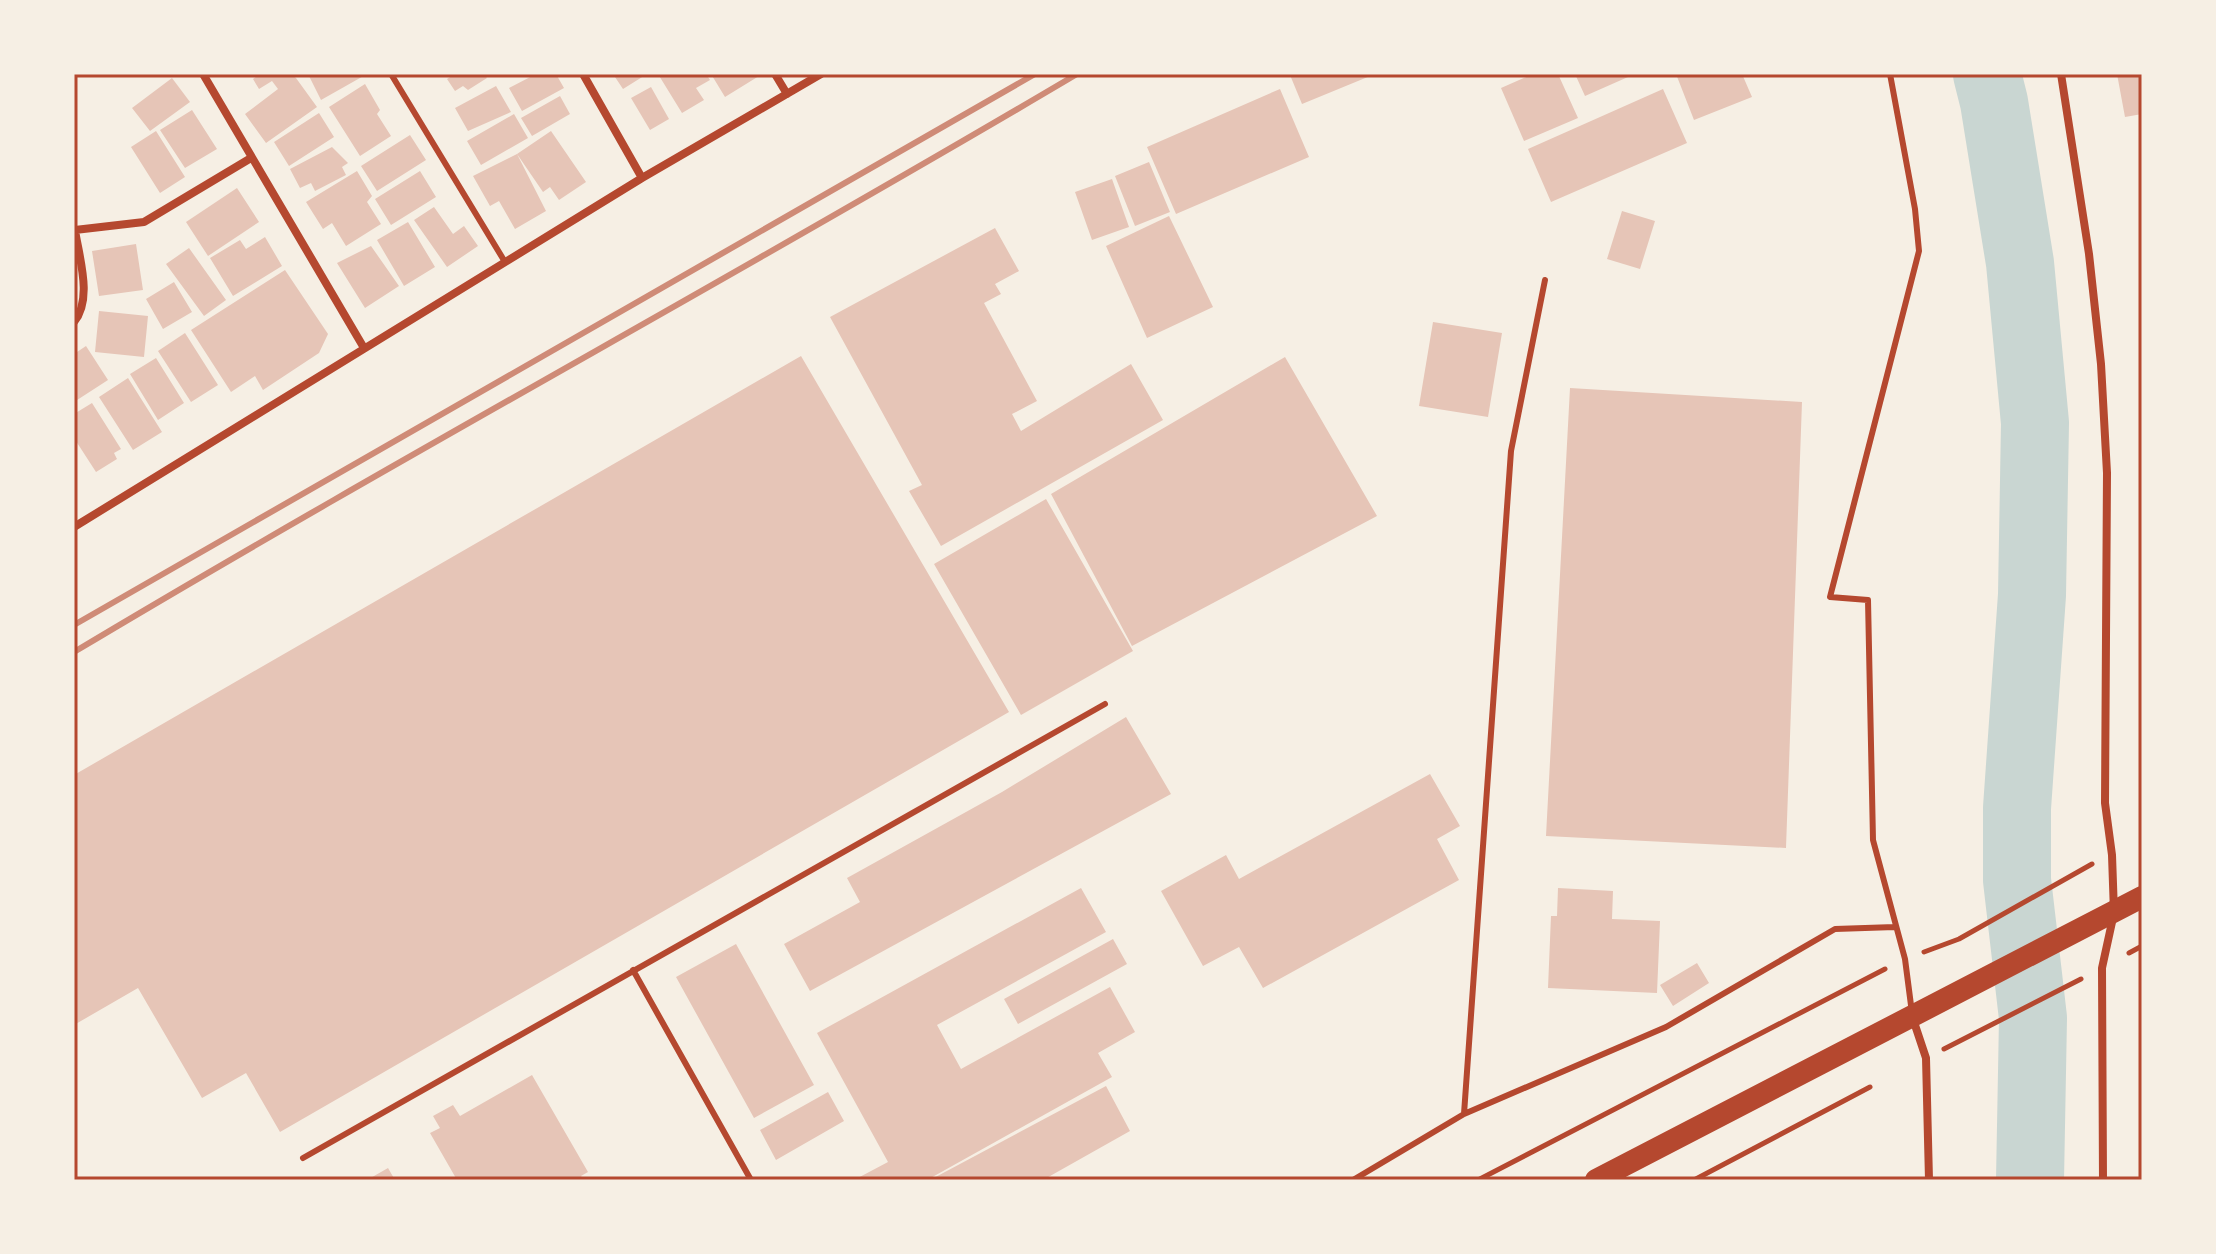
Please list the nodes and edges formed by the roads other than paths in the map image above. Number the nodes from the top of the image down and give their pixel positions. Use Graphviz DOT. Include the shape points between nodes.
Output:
graph roads {
  1 [pos="203,74"];
  2 [pos="391,74"];
  3 [pos="583,74"];
  4 [pos="775,74"];
  5 [pos="821,74"];
  6 [pos="1890,74"];
  7 [pos="2061,74"];
  8 [pos="787,94"];
  9 [pos="251,158"];
  10 [pos="642,178"];
  11 [pos="505,262"];
  12 [pos="1545,280"];
  13 [pos="74,322"];
  14 [pos="364,348"];
  15 [pos="74,527"];
  16 [pos="1105,704"];
  17 [pos="2142,897"];
  18 [pos="2114,913"];
  19 [pos="1895,927"];
  20 [pos="633,970"];
  21 [pos="1912,1016"];
  22 [pos="1464,1114"];
  23 [pos="303,1158"];
  24 [pos="751,1180"];
  25 [pos="1353,1180"];
  26 [pos="1596,1180"];
  27 [pos="1929,1180"];
  28 [pos="2103,1180"];
  1 -- 9 [label="street"];
  2 -- 11 [label="lane"];
  3 -- 10 [label="street"];
  4 -- 8 [label="street"];
  5 -- 8 [label="street"];
  6 -- 19 [label="lane" via="1919,251 1830,597 1868,600 1873,840"];
  7 -- 18 [label="street" via="2101,364 2107,473 2105,803"];
  8 -- 10 [label="street"];
  9 -- 13 [label="street" via="144,222 75,230 84,296"];
  9 -- 14 [label="street"];
  10 -- 11 [label="street"];
  11 -- 14 [label="street"];
  12 -- 22 [label="lane" via="1511,451"];
  14 -- 15 [label="street"];
  16 -- 20 [label="lane"];
  17 -- 18 [label="highway"];
  18 -- 21 [label="highway"];
  18 -- 28 [label="street" via="2102,968"];
  19 -- 21 [label="lane"];
  19 -- 22 [label="lane" via="1835,929 1666,1027"];
  20 -- 23 [label="lane"];
  20 -- 24 [label="lane"];
  21 -- 26 [label="highway"];
  21 -- 27 [label="street" via="1926,1058"];
  22 -- 25 [label="lane"];
}
